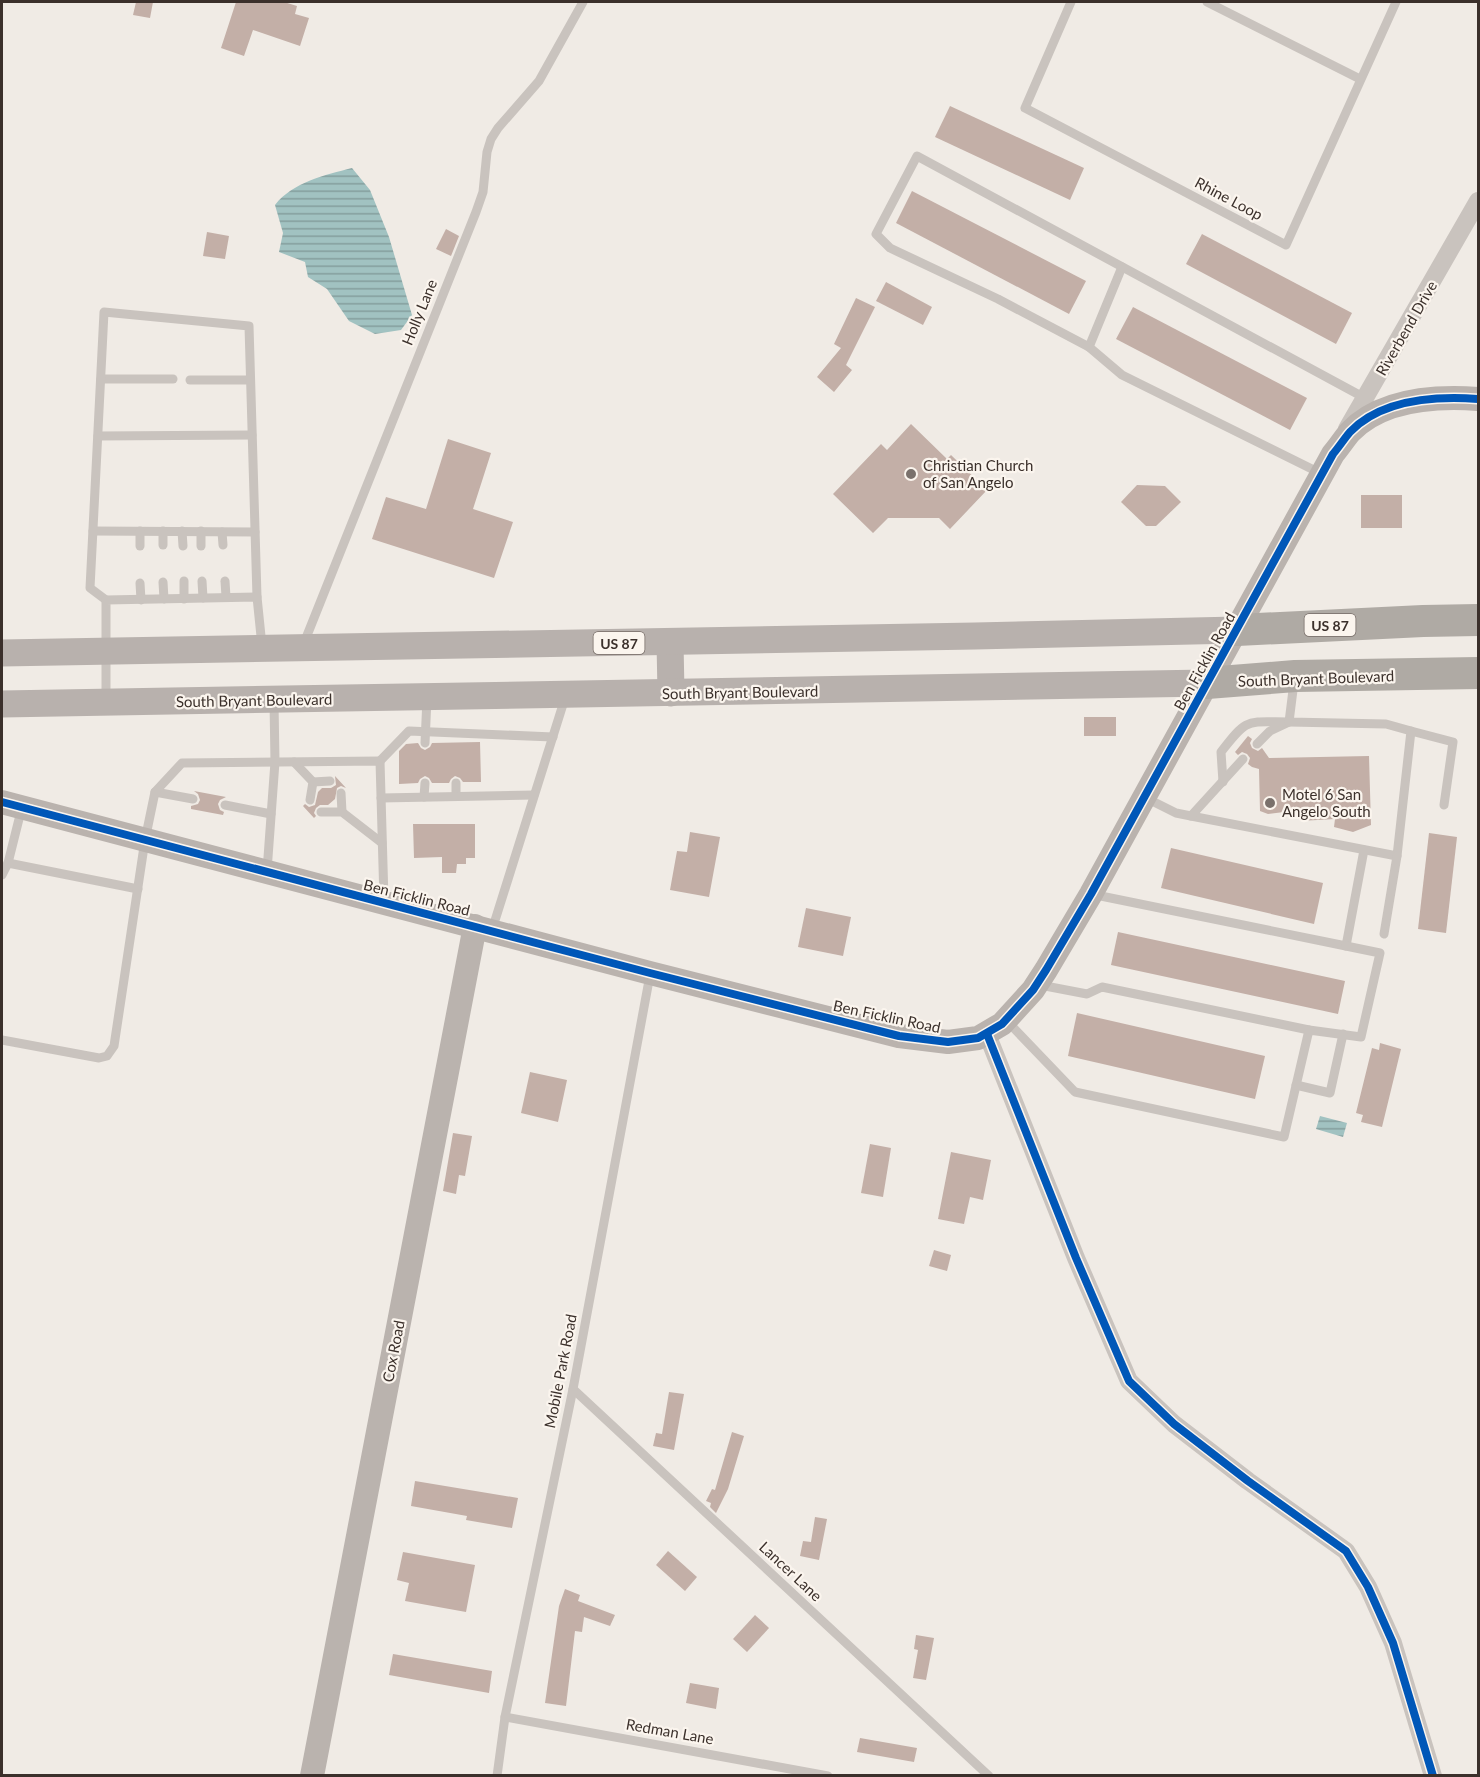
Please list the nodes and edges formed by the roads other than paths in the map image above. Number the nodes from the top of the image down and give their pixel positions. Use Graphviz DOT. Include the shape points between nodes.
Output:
graph roads {
  1 [pos="583,2"];
  2 [pos="1071,2"];
  3 [pos="1207,2"];
  4 [pos="1396,2"];
  5 [pos="1360,79"];
  6 [pos="1479,201"];
  7 [pos="1122,267"];
  8 [pos="1089,347"];
  9 [pos="101,379"];
  10 [pos="173,379"];
  11 [pos="190,380"];
  12 [pos="250,380"];
  13 [pos="1479,399"];
  14 [pos="1373,405"];
  15 [pos="98,435"];
  16 [pos="252,435"];
  17 [pos="1327,464"];
  18 [pos="93,531"];
  19 [pos="140,531"];
  20 [pos="163,531"];
  21 [pos="182,531"];
  22 [pos="201,531"];
  23 [pos="222,532"];
  24 [pos="255,532"];
  25 [pos="163,545"];
  26 [pos="223,545"];
  27 [pos="140,546"];
  28 [pos="183,546"];
  29 [pos="201,546"];
  30 [pos="184,581"];
  31 [pos="202,581"];
  32 [pos="225,581"];
  33 [pos="164,582"];
  34 [pos="140,583"];
  35 [pos="226,597"];
  36 [pos="257,597"];
  37 [pos="203,598"];
  38 [pos="164,599"];
  39 [pos="184,599"];
  40 [pos="106,600"];
  41 [pos="141,600"];
  42 [pos="1479,620"];
  43 [pos="1237,630"];
  44 [pos="670,642"];
  45 [pos="302,648"];
  46 [pos="262,649"];
  47 [pos="106,651"];
  48 [pos="2,653"];
  49 [pos="1479,673"];
  50 [pos="1294,676"];
  51 [pos="1208,683"];
  52 [pos="671,693"];
  53 [pos="566,695"];
  54 [pos="427,697"];
  55 [pos="274,700"];
  56 [pos="2,704"];
  57 [pos="106,704"];
  58 [pos="1289,722"];
  59 [pos="1411,731"];
  60 [pos="425,732"];
  61 [pos="553,737"];
  62 [pos="426,743"];
  63 [pos="1257,744"];
  64 [pos="1243,759"];
  65 [pos="380,761"];
  66 [pos="275,762"];
  67 [pos="294,762"];
  68 [pos="330,781"];
  69 [pos="313,782"];
  70 [pos="1223,782"];
  71 [pos="425,783"];
  72 [pos="456,783"];
  73 [pos="321,790"];
  74 [pos="155,792"];
  75 [pos="341,793"];
  76 [pos="534,795"];
  77 [pos="456,796"];
  78 [pos="424,797"];
  79 [pos="1144,797"];
  80 [pos="381,798"];
  81 [pos="192,799"];
  82 [pos="310,800"];
  83 [pos="332,802"];
  84 [pos="12,805"];
  85 [pos="225,805"];
  86 [pos="1444,805"];
  87 [pos="321,812"];
  88 [pos="342,812"];
  89 [pos="272,814"];
  90 [pos="1191,816"];
  91 [pos="145,840"];
  92 [pos="382,843"];
  93 [pos="1364,850"];
  94 [pos="1397,856"];
  95 [pos="8,863"];
  96 [pos="267,872"];
  97 [pos="2,875"];
  98 [pos="138,889"];
  99 [pos="1091,894"];
  100 [pos="384,902"];
  101 [pos="483,928"];
  102 [pos="1384,934"];
  103 [pos="1346,946"];
  104 [pos="650,972"];
  105 [pos="1036,985"];
  106 [pos="996,1027"];
  107 [pos="1309,1030"];
  108 [pos="1343,1034"];
  109 [pos="2,1040"];
  110 [pos="1296,1085"];
  111 [pos="573,1389"];
  112 [pos="505,1717"];
  113 [pos="312,1776"];
  114 [pos="497,1776"];
  115 [pos="828,1776"];
  116 [pos="989,1776"];
  117 [pos="1433,1776"];
  1 -- 45 [label="lane, Holly Lane" via="539,81 492,139 476,212"];
  2 -- 5 [label="lane, Rhine Loop" via="1024,108 1286,244"];
  3 -- 5 [label="lane"];
  4 -- 5 [label="lane, Rhine Loop"];
  6 -- 14 [label="street, Riverbend Drive"];
  7 -- 8 [label="lane"];
  7 -- 8 [label="lane" via="917,156 876,234 890,248"];
  7 -- 14 [label="lane"];
  8 -- 17 [label="lane" via="1122,375"];
  9 -- 10 [label="lane"];
  9 -- 12 [label="lane" via="104,312 249,326"];
  9 -- 15 [label="lane"];
  11 -- 12 [label="lane"];
  12 -- 16 [label="lane"];
  13 -- 14 [label="street, Ben Ficklin Road" via="1456,397"];
  14 -- 17 [label="street, Ben Ficklin Road"];
  15 -- 16 [label="lane"];
  15 -- 18 [label="lane"];
  16 -- 24 [label="lane"];
  17 -- 43 [label="street, Ben Ficklin Road"];
  18 -- 19 [label="lane"];
  18 -- 40 [label="lane" via="90,588"];
  19 -- 20 [label="lane"];
  19 -- 27 [label="lane"];
  20 -- 21 [label="lane"];
  20 -- 25 [label="lane"];
  21 -- 22 [label="lane"];
  21 -- 28 [label="lane"];
  22 -- 23 [label="lane"];
  22 -- 29 [label="lane"];
  23 -- 24 [label="lane"];
  23 -- 26 [label="lane"];
  24 -- 36 [label="lane"];
  30 -- 39 [label="lane"];
  31 -- 37 [label="lane"];
  32 -- 35 [label="lane"];
  33 -- 38 [label="lane"];
  34 -- 41 [label="lane"];
  35 -- 36 [label="lane"];
  35 -- 37 [label="lane"];
  36 -- 46 [label="lane"];
  37 -- 39 [label="lane"];
  38 -- 39 [label="lane"];
  38 -- 41 [label="lane"];
  40 -- 41 [label="lane"];
  40 -- 47 [label="lane"];
  42 -- 43 [label="highway, US 87"];
  43 -- 44 [label="main road, US 87"];
  43 -- 51 [label="street, Ben Ficklin Road"];
  44 -- 45 [label="main road, US 87"];
  44 -- 52 [label="main road"];
  45 -- 46 [label="main road, US 87"];
  46 -- 47 [label="main road, US 87"];
  47 -- 48 [label="main road, US 87"];
  47 -- 57 [label="lane"];
  49 -- 50 [label="highway, South Bryant Boulevard"];
  50 -- 51 [label="highway, South Bryant Boulevard"];
  50 -- 58 [label="lane"];
  51 -- 52 [label="main road, South Bryant Boulevard"];
  51 -- 79 [label="street, Ben Ficklin Road"];
  52 -- 53 [label="main road, South Bryant Boulevard"];
  53 -- 54 [label="main road, South Bryant Boulevard"];
  53 -- 61 [label="lane"];
  54 -- 55 [label="main road, South Bryant Boulevard"];
  54 -- 60 [label="lane"];
  55 -- 57 [label="main road, South Bryant Boulevard"];
  55 -- 66 [label="lane"];
  56 -- 57 [label="main road, South Bryant Boulevard"];
  58 -- 59 [label="lane" via="1386,724"];
  58 -- 63 [label="lane" via="1270,731"];
  58 -- 70 [label="lane" via="1251,722 1240,728 1221,752"];
  59 -- 86 [label="lane" via="1453,742"];
  59 -- 94 [label="lane"];
  60 -- 61 [label="lane" via="457,738"];
  60 -- 62 [label="lane"];
  60 -- 65 [label="lane" via="409,731"];
  61 -- 76 [label="lane"];
  64 -- 70 [label="lane"];
  65 -- 67 [label="lane"];
  65 -- 80 [label="lane"];
  66 -- 67 [label="lane"];
  66 -- 74 [label="lane" via="182,763"];
  66 -- 89 [label="lane"];
  67 -- 69 [label="lane"];
  68 -- 69 [label="lane"];
  69 -- 73 [label="lane"];
  69 -- 82 [label="lane"];
  70 -- 90 [label="lane"];
  71 -- 78 [label="lane"];
  72 -- 77 [label="lane"];
  74 -- 81 [label="lane"];
  74 -- 91 [label="lane"];
  75 -- 88 [label="lane"];
  76 -- 77 [label="lane"];
  76 -- 101 [label="lane"];
  77 -- 78 [label="lane"];
  78 -- 80 [label="lane"];
  79 -- 90 [label="lane"];
  79 -- 99 [label="street, Ben Ficklin Road"];
  80 -- 92 [label="lane"];
  83 -- 88 [label="lane"];
  84 -- 91 [label="street, Ben Ficklin Road"];
  84 -- 95 [label="lane"];
  85 -- 89 [label="lane"];
  87 -- 88 [label="lane"];
  88 -- 92 [label="lane"];
  89 -- 96 [label="lane"];
  90 -- 93 [label="lane"];
  91 -- 96 [label="street, Ben Ficklin Road"];
  91 -- 98 [label="lane"];
  92 -- 100 [label="lane"];
  93 -- 94 [label="lane"];
  93 -- 103 [label="lane"];
  94 -- 102 [label="lane"];
  95 -- 97 [label="lane"];
  95 -- 98 [label="lane"];
  96 -- 100 [label="street, Ben Ficklin Road"];
  98 -- 109 [label="lane" via="114,1046 106,1056 99,1058"];
  99 -- 103 [label="lane"];
  99 -- 105 [label="street, Ben Ficklin Road"];
  100 -- 101 [label="street, Ben Ficklin Road"];
  101 -- 104 [label="street, Ben Ficklin Road"];
  101 -- 113 [label="street, Cox Road"];
  103 -- 108 [label="lane" via="1380,953 1360,1037"];
  104 -- 106 [label="street, Ben Ficklin Road" via="915,1039 948,1042 978,1038"];
  104 -- 111 [label="lane, Mobile Park Road"];
  105 -- 106 [label="street, Ben Ficklin Road"];
  105 -- 107 [label="lane" via="1087,994 1102,987"];
  106 -- 110 [label="lane" via="1075,1092 1284,1137"];
  106 -- 117 [label="street" via="1076,1258 1129,1381 1174,1424 1346,1551 1368,1587 1393,1643"];
  107 -- 108 [label="lane"];
  107 -- 110 [label="lane"];
  108 -- 110 [label="lane" via="1330,1093"];
  111 -- 112 [label="lane, Mobile Park Road"];
  111 -- 116 [label="lane, Lancer Lane"];
  112 -- 114 [label="lane, Mobile Park Road"];
  112 -- 115 [label="lane, Redman Lane"];
}
